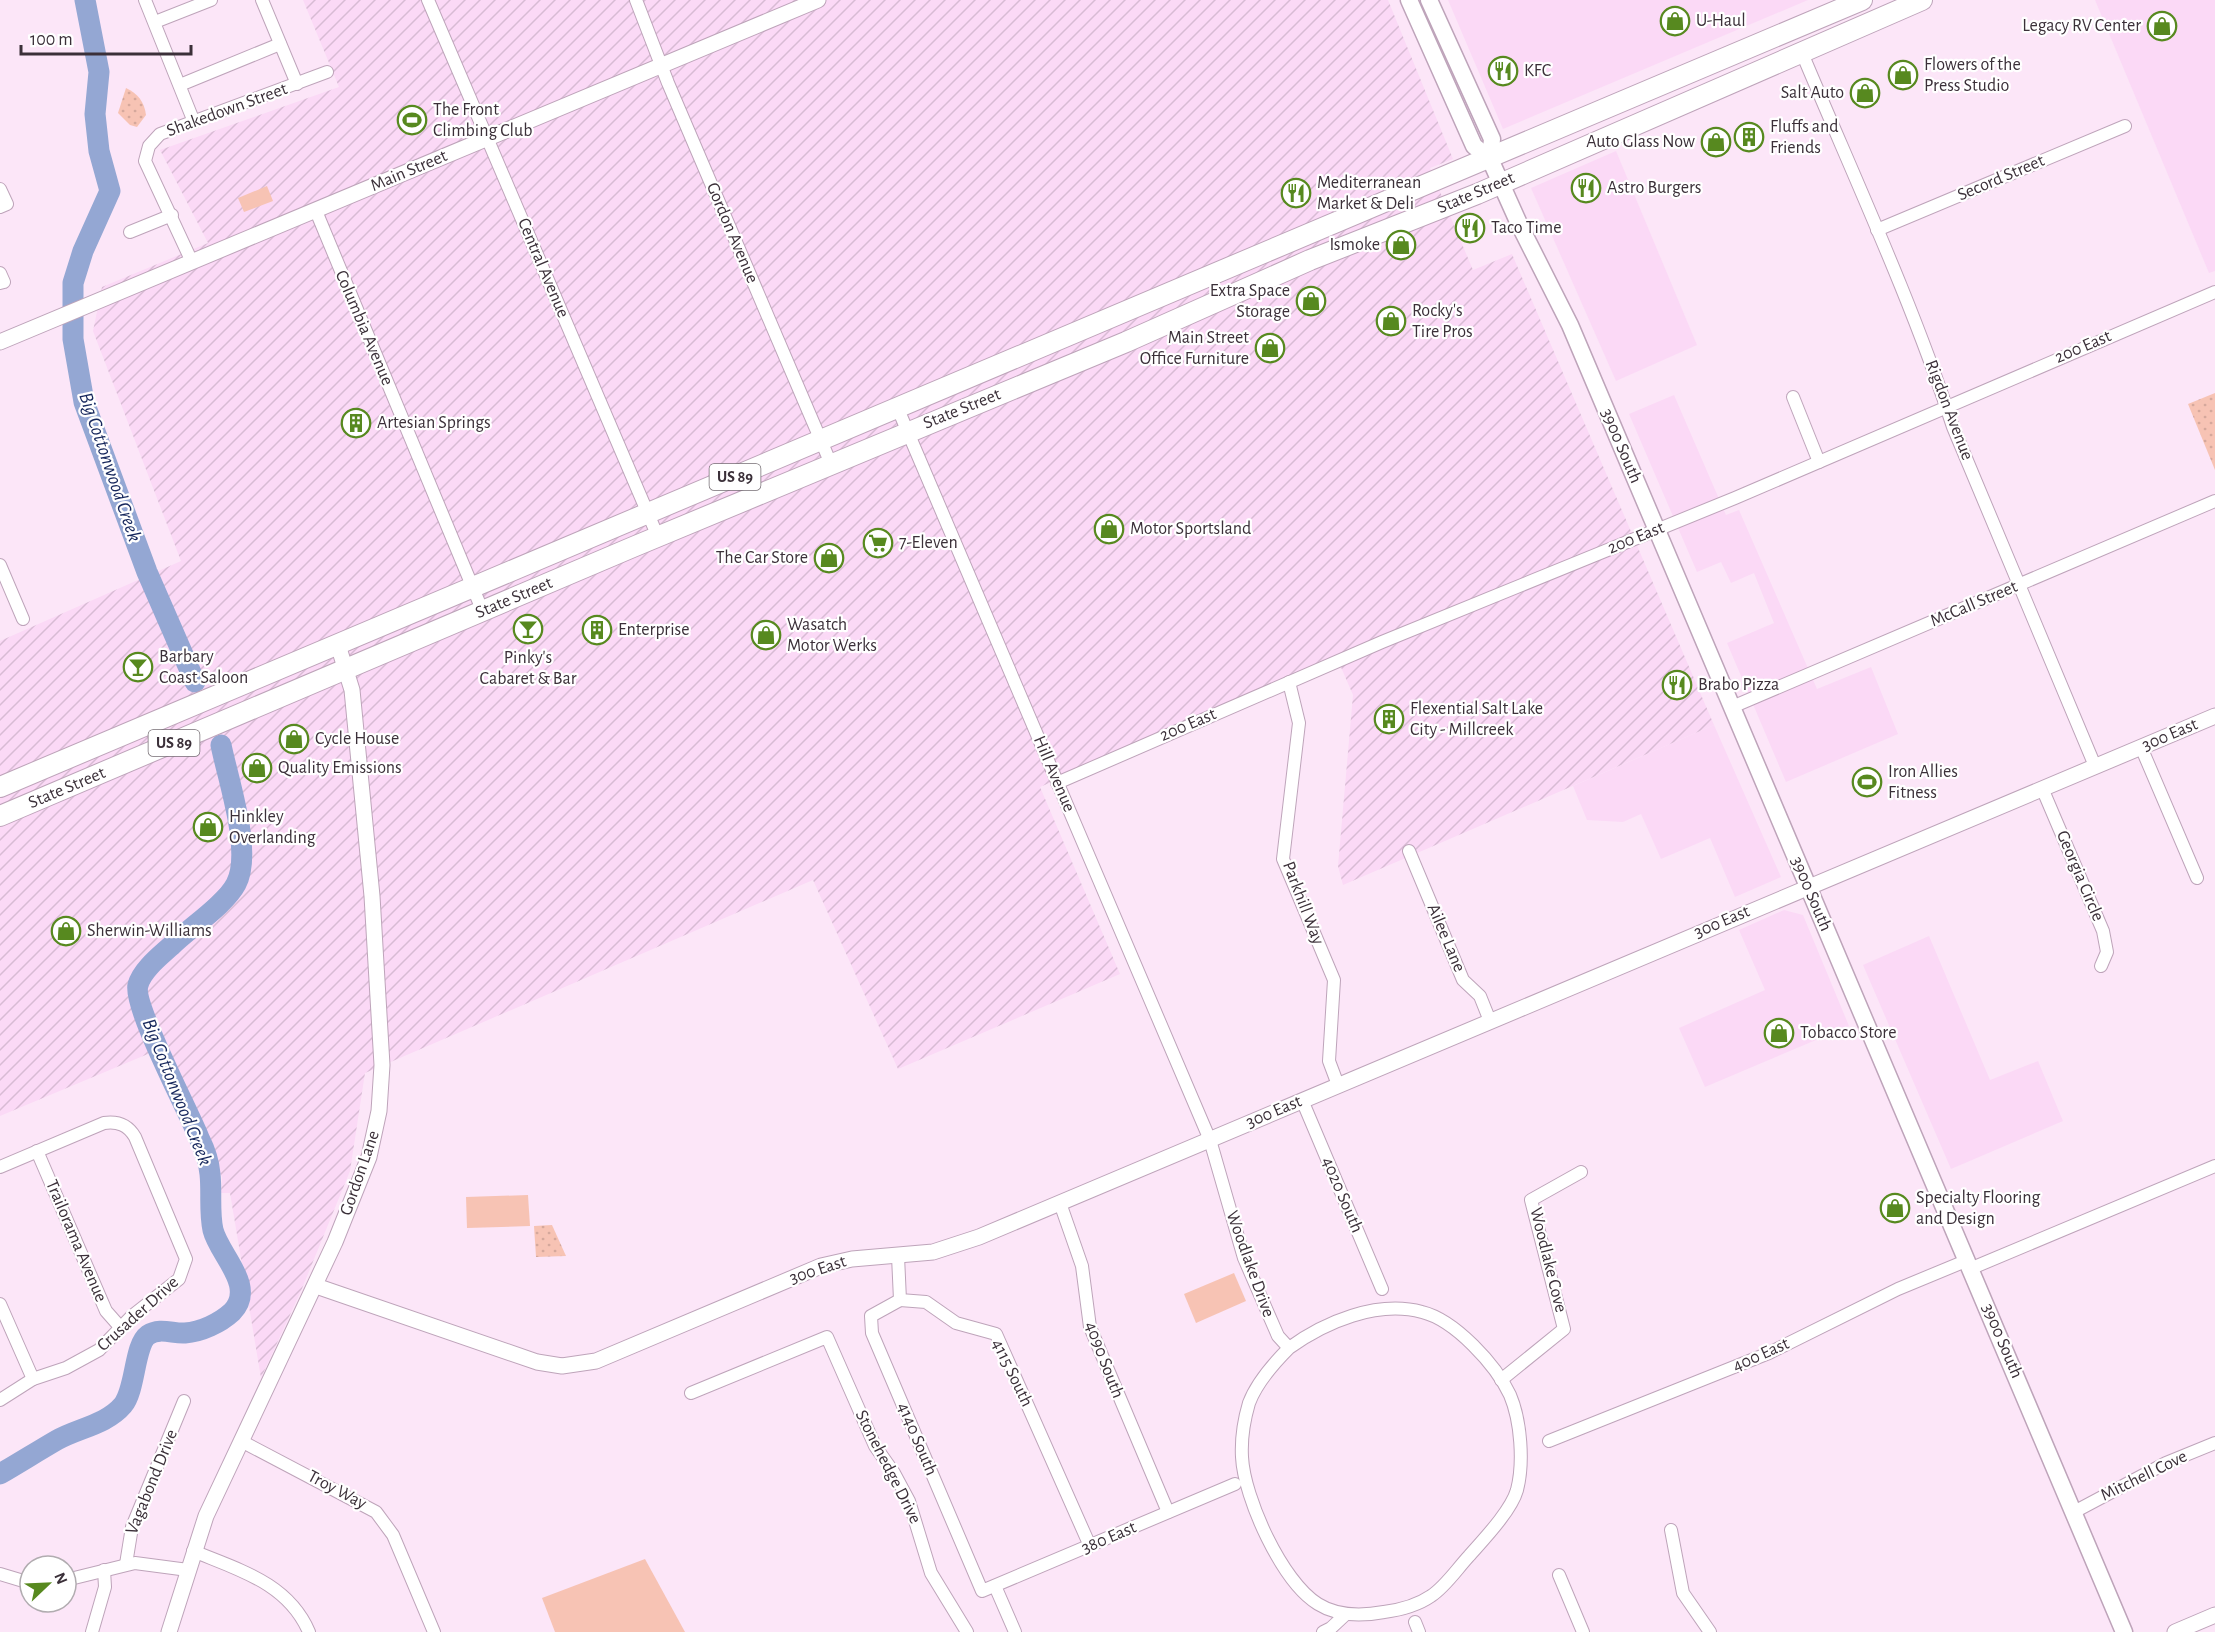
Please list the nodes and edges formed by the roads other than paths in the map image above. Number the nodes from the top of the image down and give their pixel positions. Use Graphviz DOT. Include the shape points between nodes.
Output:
graph roads {
  1 [pos="145,0"];
  2 [pos="211,0"];
  3 [pos="262,0"];
  4 [pos="428,0"];
  5 [pos="636,0"];
  6 [pos="818,0"];
  7 [pos="1409,0"];
  8 [pos="1429,0"];
  9 [pos="1862,0"];
  10 [pos="1922,0"];
  11 [pos="155,22"];
  12 [pos="280,44"];
  13 [pos="1802,53"];
  14 [pos="662,64"];
  15 [pos="327,72"];
  16 [pos="297,84"];
  17 [pos="180,85"];
  18 [pos="194,122"];
  19 [pos="2125,126"];
  20 [pos="488,138"];
  21 [pos="1490,159"];
  22 [pos="1501,183"];
  23 [pos="0,189"];
  24 [pos="0,207"];
  25 [pos="316,211"];
  26 [pos="172,215"];
  27 [pos="1877,230"];
  28 [pos="130,232"];
  29 [pos="192,262"];
  30 [pos="0,273"];
  31 [pos="0,283"];
  32 [pos="2215,292"];
  33 [pos="0,342"];
  34 [pos="1793,397"];
  35 [pos="1946,406"];
  36 [pos="898,409"];
  37 [pos="907,431"];
  38 [pos="821,441"];
  39 [pos="1818,462"];
  40 [pos="831,464"];
  41 [pos="2215,501"];
  42 [pos="648,514"];
  43 [pos="1656,529"];
  44 [pos="658,537"];
  45 [pos="0,565"];
  46 [pos="2020,585"];
  47 [pos="472,587"];
  48 [pos="483,612"];
  49 [pos="23,619"];
  50 [pos="338,645"];
  51 [pos="347,669"];
  52 [pos="1289,682"];
  53 [pos="1732,707"];
  54 [pos="2215,716"];
  55 [pos="2141,747"];
  56 [pos="2095,766"];
  57 [pos="1057,783"];
  58 [pos="0,787"];
  59 [pos="2042,788"];
  60 [pos="0,816"];
  61 [pos="1409,851"];
  62 [pos="2197,878"];
  63 [pos="1808,886"];
  64 [pos="2101,966"];
  65 [pos="1490,1021"];
  66 [pos="1338,1085"];
  67 [pos="1302,1100"];
  68 [pos="1210,1140"];
  69 [pos="37,1151"];
  70 [pos="2215,1166"];
  71 [pos="0,1167"];
  72 [pos="1581,1172"];
  73 [pos="1060,1203"];
  74 [pos="898,1256"];
  75 [pos="1970,1264"];
  76 [pos="316,1286"];
  77 [pos="1382,1289"];
  78 [pos="900,1300"];
  79 [pos="0,1304"];
  80 [pos="121,1328"];
  81 [pos="1289,1348"];
  82 [pos="33,1380"];
  83 [pos="1500,1380"];
  84 [pos="690,1393"];
  85 [pos="0,1400"];
  86 [pos="184,1401"];
  87 [pos="241,1441"];
  88 [pos="1549,1441"];
  89 [pos="2215,1443"];
  90 [pos="1235,1484"];
  91 [pos="1168,1512"];
  92 [pos="2074,1512"];
  93 [pos="1671,1530"];
  94 [pos="1090,1546"];
  95 [pos="194,1551"];
  96 [pos="126,1564"];
  97 [pos="104,1570"];
  98 [pos="188,1570"];
  99 [pos="0,1575"];
  100 [pos="1559,1575"];
  101 [pos="78,1577"];
  102 [pos="18,1580"];
  103 [pos="995,1586"];
  104 [pos="982,1591"];
  105 [pos="1346,1614"];
  106 [pos="2215,1615"];
  107 [pos="92,1632"];
  108 [pos="169,1632"];
  109 [pos="309,1632"];
  110 [pos="434,1632"];
  111 [pos="967,1632"];
  112 [pos="1015,1632"];
  113 [pos="1323,1632"];
  114 [pos="1583,1632"];
  115 [pos="1710,1632"];
  116 [pos="2124,1632"];
  117 [pos="2175,1632"];
  1 -- 11 [label="street"];
  2 -- 11 [label="street"];
  3 -- 12 [label="street"];
  4 -- 20 [label="street, Central Avenue"];
  5 -- 14 [label="street, Gordon Avenue"];
  6 -- 14 [label="street, Main Street"];
  7 -- 21 [label="main road, 3900 South" via="1474,146"];
  8 -- 21 [label="main road, 3900 South" via="1492,139"];
  9 -- 21 [label="main road, State Street / US 89"];
  10 -- 13 [label="main road, State Street / US 89"];
  11 -- 17 [label="street"];
  12 -- 16 [label="street"];
  12 -- 17 [label="street"];
  13 -- 22 [label="main road, State Street / US 89"];
  13 -- 27 [label="street, Rigdon Avenue"];
  14 -- 20 [label="street, Main Street"];
  14 -- 38 [label="street, Gordon Avenue"];
  15 -- 16 [label="street, Shakedown Street"];
  16 -- 18 [label="street, Shakedown Street"];
  17 -- 18 [label="street"];
  18 -- 26 [label="street, Shakedown Street" via="160,134 149,146 145,161"];
  19 -- 27 [label="street, Secord Street"];
  20 -- 25 [label="street, Main Street"];
  20 -- 42 [label="street, Central Avenue"];
  21 -- 22 [label="main road, 3900 South"];
  21 -- 36 [label="main road, State Street / US 89"];
  22 -- 37 [label="main road, State Street / US 89"];
  22 -- 43 [label="main road, 3900 South" via="1570,325"];
  23 -- 24 [label="street" via="7,204"];
  25 -- 29 [label="street, Main Street"];
  25 -- 47 [label="street, Columbia Avenue"];
  26 -- 28 [label="street"];
  26 -- 29 [label="street, Shakedown Street"];
  27 -- 35 [label="street, Rigdon Avenue"];
  29 -- 33 [label="street, Main Street"];
  30 -- 31 [label="street" via="4,282"];
  32 -- 35 [label="street, 200 East"];
  34 -- 39 [label="street"];
  35 -- 39 [label="street, 200 East"];
  35 -- 46 [label="street, Rigdon Avenue"];
  36 -- 37 [label="street, Hill Avenue"];
  36 -- 38 [label="main road, State Street / US 89"];
  37 -- 40 [label="main road, State Street / US 89"];
  37 -- 57 [label="street, Hill Avenue"];
  38 -- 40 [label="street, Gordon Avenue"];
  38 -- 42 [label="main road, State Street / US 89"];
  39 -- 43 [label="street, 200 East"];
  40 -- 44 [label="main road, State Street / US 89"];
  41 -- 46 [label="street, McCall Street"];
  42 -- 44 [label="street, Central Avenue"];
  42 -- 47 [label="main road, State Street / US 89"];
  43 -- 52 [label="street, 200 East"];
  43 -- 53 [label="main road, 3900 South"];
  44 -- 48 [label="main road, State Street / US 89"];
  45 -- 49 [label="street"];
  46 -- 53 [label="street, McCall Street"];
  46 -- 56 [label="street, Rigdon Avenue"];
  47 -- 48 [label="street, Columbia Avenue"];
  47 -- 50 [label="main road, State Street / US 89"];
  48 -- 51 [label="main road, State Street / US 89"];
  50 -- 51 [label="street, Gordon Lane"];
  50 -- 58 [label="main road, State Street / US 89"];
  51 -- 60 [label="main road, State Street / US 89"];
  51 -- 76 [label="street, Gordon Lane" via="372,896 381,1089 369,1157"];
  52 -- 57 [label="street, 200 East"];
  52 -- 66 [label="street, Parkhill Way" via="1299,723 1283,859 1334,980 1329,1061"];
  53 -- 63 [label="main road, 3900 South"];
  54 -- 55 [label="street, 300 East"];
  55 -- 56 [label="street, 300 East"];
  55 -- 62 [label="street"];
  56 -- 59 [label="street, 300 East"];
  57 -- 68 [label="street, Hill Avenue"];
  59 -- 63 [label="street, 300 East"];
  59 -- 64 [label="street, Georgia Circle" via="2103,931 2107,952"];
  61 -- 65 [label="street, Ailee Lane" via="1463,980 1480,996"];
  63 -- 65 [label="street, 300 East"];
  63 -- 75 [label="main road, 3900 South"];
  65 -- 66 [label="street, 300 East"];
  66 -- 67 [label="street, 300 East"];
  67 -- 68 [label="street, 300 East"];
  67 -- 77 [label="street, 4020 South"];
  68 -- 73 [label="street, 300 East"];
  68 -- 81 [label="street, Woodlake Drive" via="1244,1258 1278,1336"];
  69 -- 71 [label="street"];
  69 -- 80 [label="street, Trailorama Avenue" via="106,1311"];
  69 -- 80 [label="street, Crusader Drive" via="112,1122 125,1126 135,1137 186,1259 179,1279"];
  70 -- 75 [label="street, 400 East"];
  72 -- 83 [label="street, Woodlake Cove" via="1531,1200 1564,1329"];
  73 -- 74 [label="street, 300 East" via="951,1248"];
  73 -- 91 [label="street, 4090 South" via="1082,1266 1090,1328"];
  74 -- 76 [label="street, 300 East" via="821,1266 579,1365 537,1362"];
  74 -- 78 [label="street"];
  75 -- 88 [label="street, 400 East" via="1898,1289 1769,1353"];
  75 -- 92 [label="main road, 3900 South"];
  76 -- 87 [label="street, Gordon Lane"];
  78 -- 94 [label="street, 4115 South" via="926,1302 956,1323 996,1334"];
  78 -- 104 [label="street, 4140 South" via="871,1316 872,1333"];
  79 -- 82 [label="street"];
  80 -- 82 [label="street, Crusader Drive" via="93,1354"];
  81 -- 83 [label="street" via="1323,1328 1364,1313 1386,1309 1424,1312 1453,1328 1478,1350"];
  81 -- 105 [label="street" via="1269,1370 1250,1402 1243,1428 1242,1458 1247,1482 1274,1551 1288,1575 1318,1604"];
  82 -- 85 [label="street, Crusader Drive"];
  83 -- 105 [label="street" via="1510,1396 1519,1440 1516,1491 1507,1507 1431,1596 1400,1609"];
  84 -- 111 [label="street, Stonehedge Drive" via="827,1337 875,1446 894,1473 915,1516 932,1573"];
  86 -- 96 [label="street, Vagabond Drive" via="132,1527"];
  87 -- 95 [label="street, Gordon Lane"];
  87 -- 110 [label="street, Troy Way" via="376,1512 393,1534"];
  89 -- 92 [label="street, Mitchell Cove" via="2166,1463"];
  90 -- 91 [label="street, 380 East"];
  91 -- 94 [label="street, 380 East"];
  92 -- 116 [label="main road, 3900 South"];
  93 -- 115 [label="street" via="1683,1593"];
  94 -- 103 [label="street, 380 East"];
  95 -- 98 [label="street, Gordon Lane"];
  95 -- 109 [label="street" via="276,1588 294,1605"];
  96 -- 97 [label="street"];
  96 -- 98 [label="street" via="149,1563"];
  97 -- 101 [label="street"];
  97 -- 107 [label="street" via="105,1587"];
  98 -- 108 [label="street, Gordon Lane"];
  99 -- 102 [label="street"];
  100 -- 114 [label="street"];
  103 -- 104 [label="street, 380 East"];
  103 -- 112 [label="street"];
  105 -- 113 [label="street"];
  106 -- 117 [label="street"];
}
